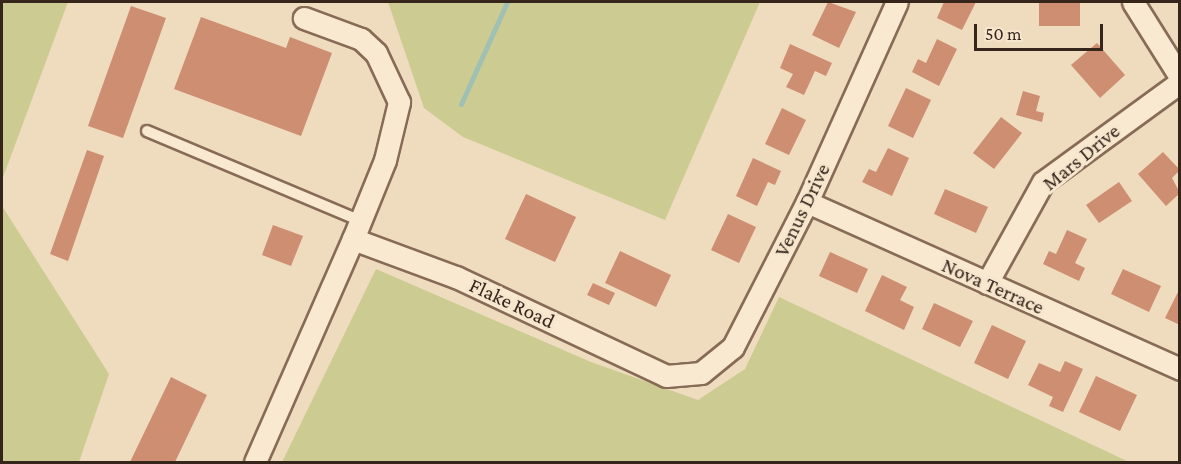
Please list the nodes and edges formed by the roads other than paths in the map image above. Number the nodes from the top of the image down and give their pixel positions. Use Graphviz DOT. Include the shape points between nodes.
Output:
graph roads {
  1 [pos="897,2"];
  2 [pos="1133,2"];
  3 [pos="304,18"];
  4 [pos="1179,80"];
  5 [pos="147,131"];
  6 [pos="807,202"];
  7 [pos="357,230"];
  8 [pos="987,283"];
  9 [pos="1179,369"];
  10 [pos="666,376"];
  11 [pos="255,462"];
  1 -- 6 [label="street, Venus Drive"];
  2 -- 4 [label="street"];
  3 -- 7 [label="street" via="361,39 376,53 399,102 385,159"];
  4 -- 8 [label="street, Mars Drive" via="1043,182"];
  5 -- 7 [label="lane"];
  6 -- 8 [label="street, Nova Terrace"];
  6 -- 10 [label="street, Venus Drive" via="733,347 701,373"];
  7 -- 10 [label="street, Flake Road"];
  7 -- 11 [label="street"];
  8 -- 9 [label="street, Nova Terrace"];
}
